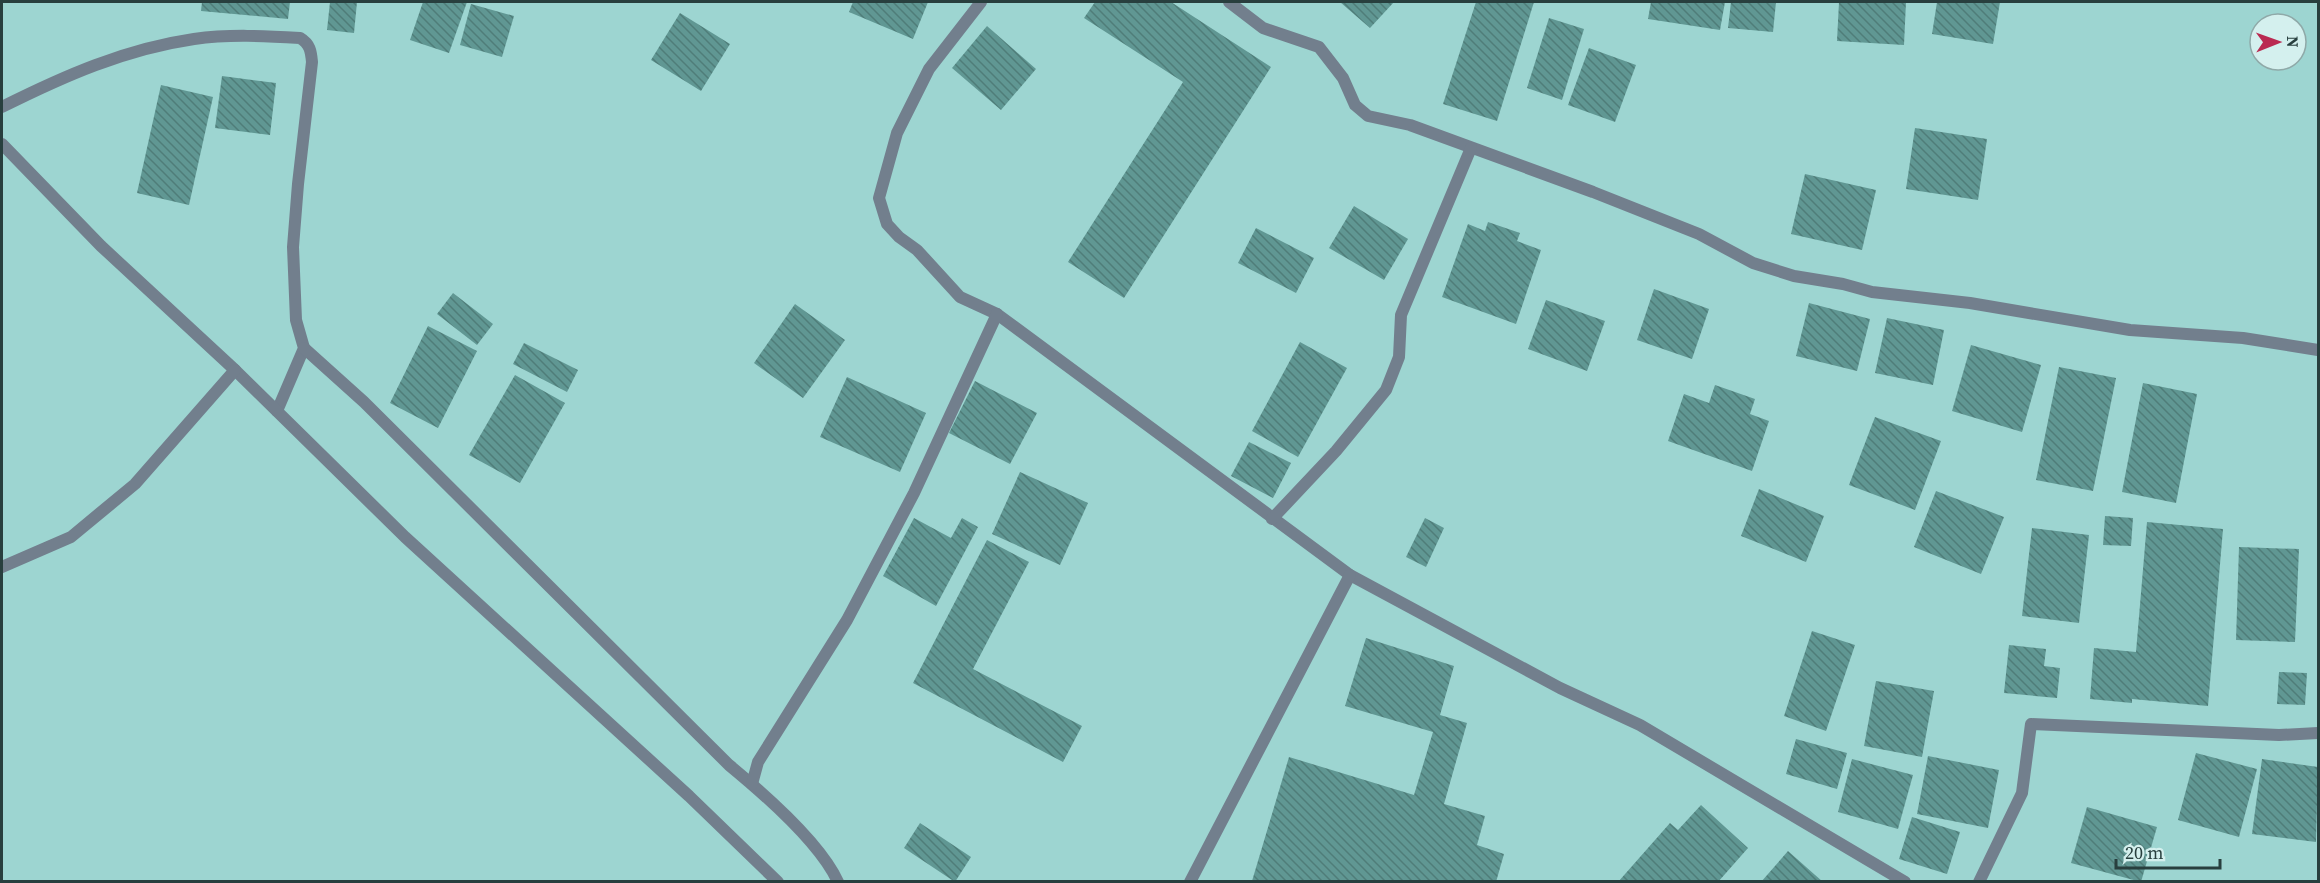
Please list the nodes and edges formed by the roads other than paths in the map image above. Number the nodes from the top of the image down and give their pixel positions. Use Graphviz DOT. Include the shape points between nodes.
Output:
graph roads {
  1 [pos="981,2"];
  2 [pos="1229,2"];
  3 [pos="2,107"];
  4 [pos="2,144"];
  5 [pos="1471,148"];
  6 [pos="997,314"];
  7 [pos="304,348"];
  8 [pos="2319,350"];
  9 [pos="235,370"];
  10 [pos="277,411"];
  11 [pos="1272,519"];
  12 [pos="2,567"];
  13 [pos="1350,575"];
  14 [pos="2319,733"];
  15 [pos="752,784"];
  16 [pos="778,882"];
  17 [pos="838,882"];
  18 [pos="1190,882"];
  19 [pos="1905,882"];
  20 [pos="1979,882"];
  1 -- 6 [label="street" via="929,69 897,133 879,198 887,224 960,297"];
  2 -- 5 [label="street" via="1263,28 1319,47 1343,78 1355,105 1368,116 1410,125"];
  3 -- 7 [label="street" via="79,70 147,48 196,38 300,38 311,52 312,62 297,184 294,248 296,320"];
  4 -- 9 [label="street" via="100,246"];
  5 -- 8 [label="street" via="1699,234 1753,263 1794,276 1872,292 1970,303 2130,330 2243,338"];
  5 -- 11 [label="street" via="1401,315 1399,357 1386,390"];
  6 -- 11 [label="street"];
  6 -- 15 [label="street" via="914,493 847,620 758,762"];
  7 -- 10 [label="street"];
  7 -- 15 [label="street"];
  9 -- 10 [label="street"];
  9 -- 12 [label="street" via="135,484 72,537"];
  10 -- 16 [label="street" via="405,537"];
  11 -- 13 [label="street"];
  13 -- 18 [label="street"];
  13 -- 19 [label="street" via="1560,688 1640,725"];
  14 -- 20 [label="street" via="2279,735 2031,724 2022,793"];
  15 -- 17 [label="street" via="829,861"];
}
